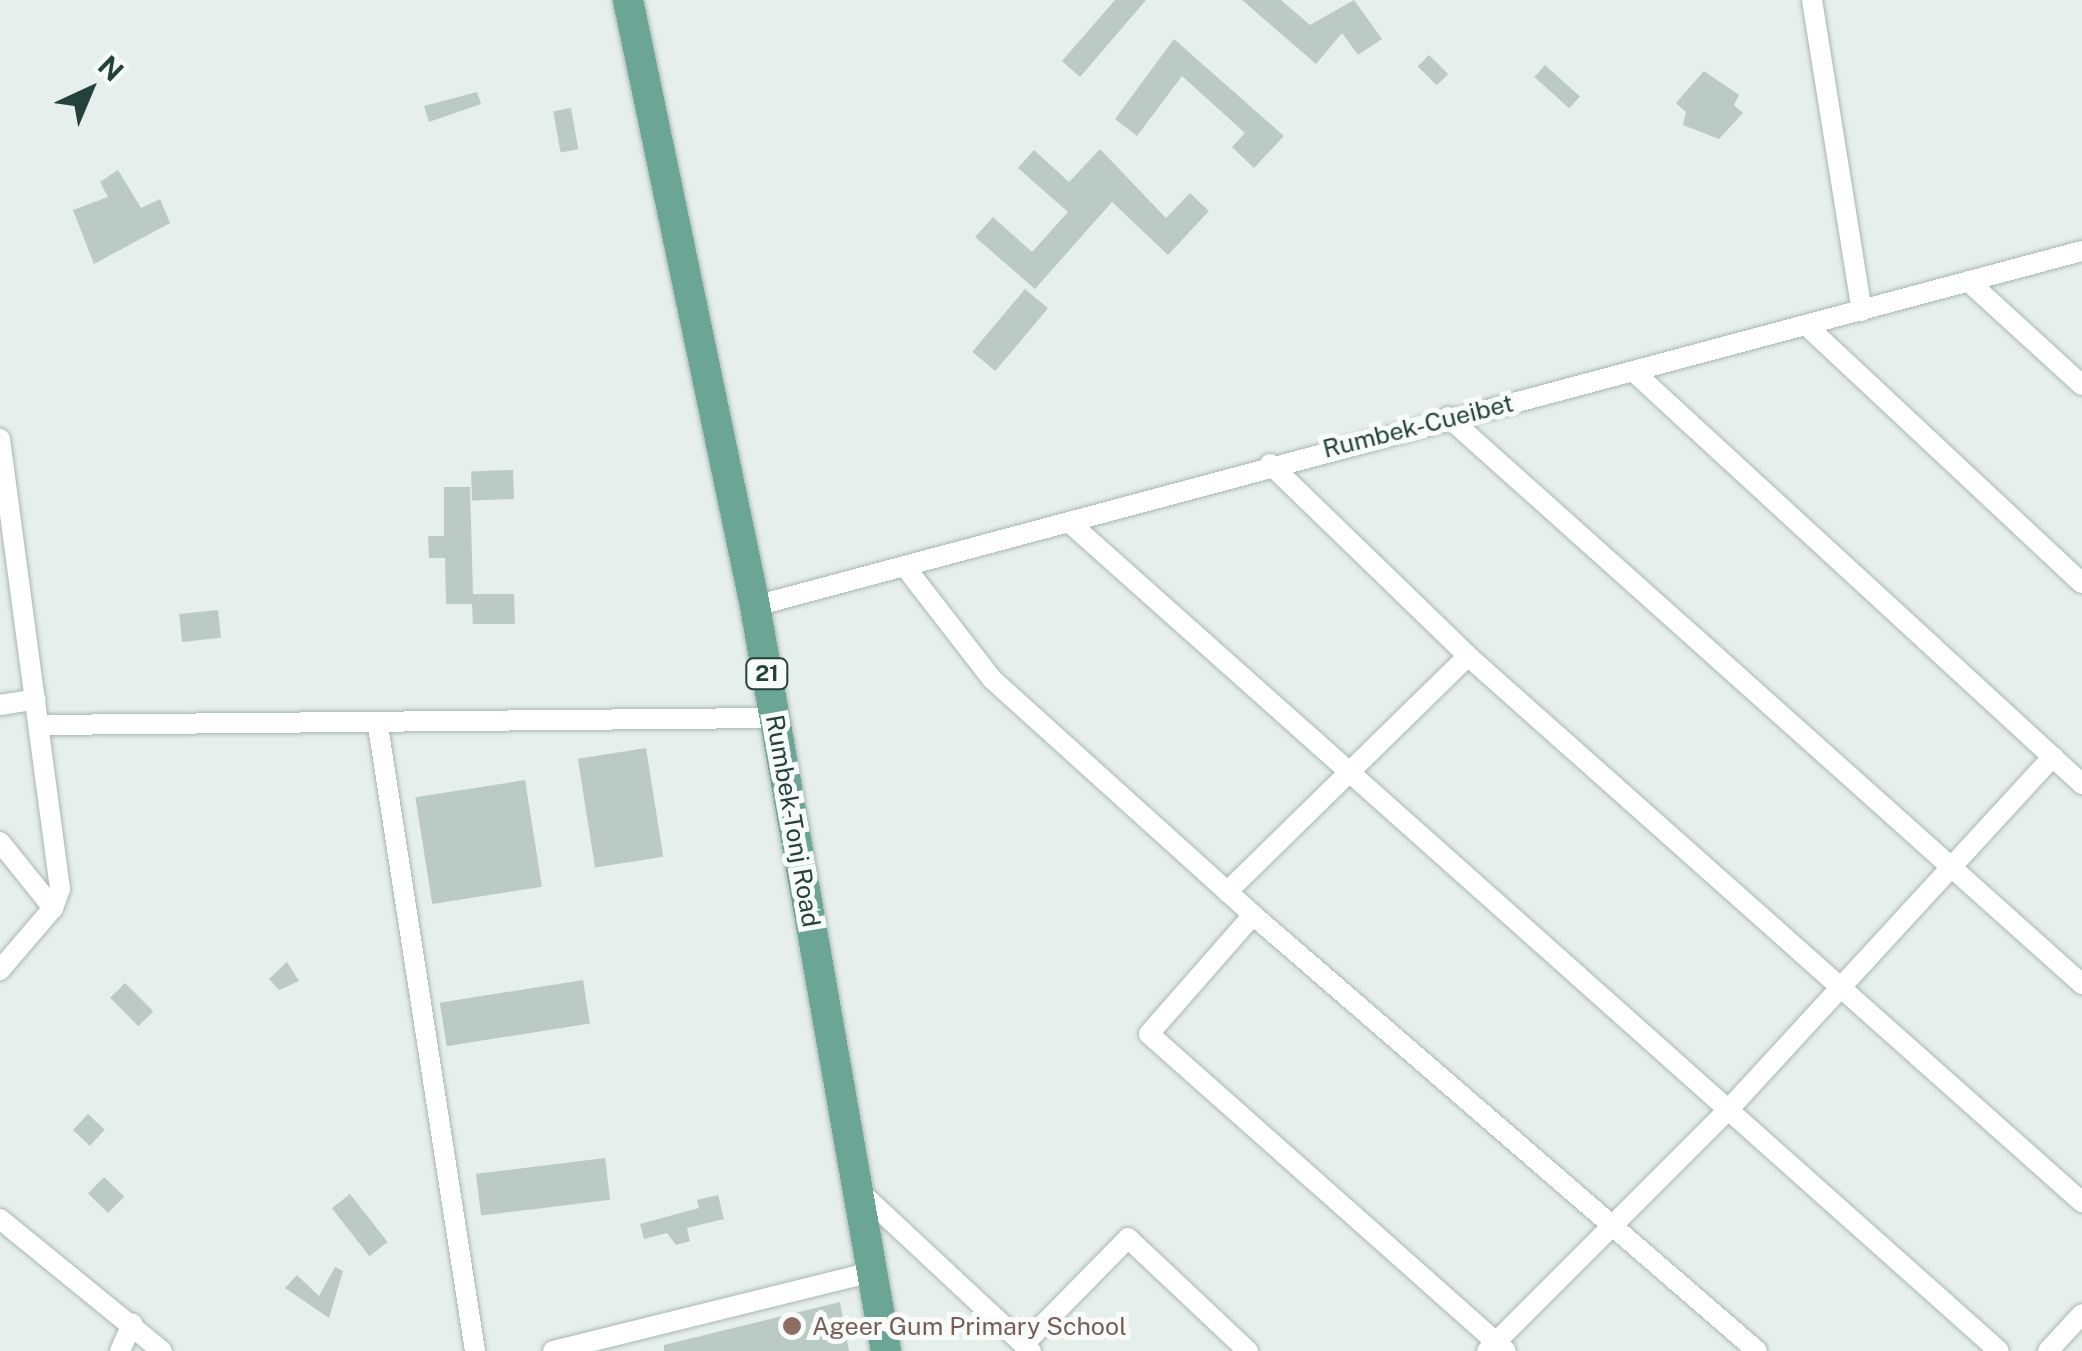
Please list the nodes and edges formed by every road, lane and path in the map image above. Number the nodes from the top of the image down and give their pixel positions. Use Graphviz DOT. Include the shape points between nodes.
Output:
graph roads {
  1 [pos="628,0"];
  2 [pos="1812,0"];
  3 [pos="2082,251"];
  4 [pos="1968,281"];
  5 [pos="1862,312"];
  6 [pos="1806,326"];
  7 [pos="1634,372"];
  8 [pos="2082,385"];
  9 [pos="1448,417"];
  10 [pos="0,439"];
  11 [pos="1270,464"];
  12 [pos="1070,523"];
  13 [pos="906,568"];
  14 [pos="2082,583"];
  15 [pos="756,606"];
  16 [pos="1468,656"];
  17 [pos="36,699"];
  18 [pos="0,705"];
  19 [pos="774,718"];
  20 [pos="40,725"];
  21 [pos="378,726"];
  22 [pos="2053,757"];
  23 [pos="1352,773"];
  24 [pos="2082,784"];
  25 [pos="0,842"];
  26 [pos="1949,866"];
  27 [pos="1227,892"];
  28 [pos="53,908"];
  29 [pos="1253,915"];
  30 [pos="0,970"];
  31 [pos="2082,984"];
  32 [pos="1838,990"];
  33 [pos="1728,1110"];
  34 [pos="857,1189"];
  35 [pos="2082,1202"];
  36 [pos="0,1219"];
  37 [pos="1613,1225"];
  38 [pos="872,1272"];
  39 [pos="2082,1314"];
  40 [pos="132,1324"];
  41 [pos="1027,1348"];
  42 [pos="1496,1348"];
  43 [pos="120,1351"];
  44 [pos="162,1351"];
  45 [pos="475,1351"];
  46 [pos="553,1351"];
  47 [pos="886,1351"];
  48 [pos="1248,1351"];
  49 [pos="1756,1351"];
  50 [pos="1999,1351"];
  51 [pos="2048,1351"];
  1 -- 15 [label="main road, Rumbek-Tonj Road / 21"];
  2 -- 5 [label="street"];
  3 -- 4 [label="street, Rumbek-Cueibet"];
  4 -- 5 [label="street, Rumbek-Cueibet"];
  4 -- 8 [label="street"];
  5 -- 6 [label="street, Rumbek-Cueibet"];
  6 -- 7 [label="street, Rumbek-Cueibet"];
  6 -- 14 [label="street"];
  7 -- 9 [label="street, Rumbek-Cueibet"];
  7 -- 22 [label="street"];
  9 -- 11 [label="street, Rumbek-Cueibet"];
  9 -- 26 [label="street"];
  10 -- 17 [label="street"];
  11 -- 12 [label="street, Rumbek-Cueibet"];
  11 -- 16 [label="street"];
  12 -- 13 [label="street, Rumbek-Cueibet"];
  12 -- 23 [label="street"];
  13 -- 15 [label="street, Rumbek-Cueibet"];
  13 -- 27 [label="street" via="992,679"];
  15 -- 19 [label="main road, Rumbek-Tonj Road / 21"];
  16 -- 23 [label="street"];
  16 -- 32 [label="street"];
  17 -- 18 [label="street"];
  17 -- 20 [label="street"];
  19 -- 21 [label="street"];
  19 -- 34 [label="main road, Rumbek-Tonj Road / 21"];
  20 -- 21 [label="street"];
  20 -- 28 [label="street" via="60,889"];
  21 -- 45 [label="street"];
  22 -- 24 [label="street"];
  22 -- 26 [label="street"];
  23 -- 27 [label="street"];
  23 -- 33 [label="street"];
  25 -- 28 [label="street"];
  26 -- 31 [label="street"];
  26 -- 32 [label="street"];
  27 -- 29 [label="street"];
  28 -- 30 [label="street"];
  29 -- 37 [label="street"];
  29 -- 42 [label="street" via="1149,1034"];
  32 -- 33 [label="street"];
  32 -- 35 [label="street"];
  33 -- 37 [label="street"];
  33 -- 50 [label="street"];
  34 -- 38 [label="main road, Rumbek-Tonj Road / 21"];
  34 -- 41 [label="street"];
  36 -- 40 [label="street"];
  37 -- 42 [label="street"];
  37 -- 49 [label="street"];
  38 -- 46 [label="street"];
  38 -- 47 [label="main road, Rumbek-Tonj Road / 21"];
  39 -- 51 [label="street"];
  40 -- 43 [label="street"];
  40 -- 44 [label="street"];
  41 -- 48 [label="street" via="1128,1238"];
}
